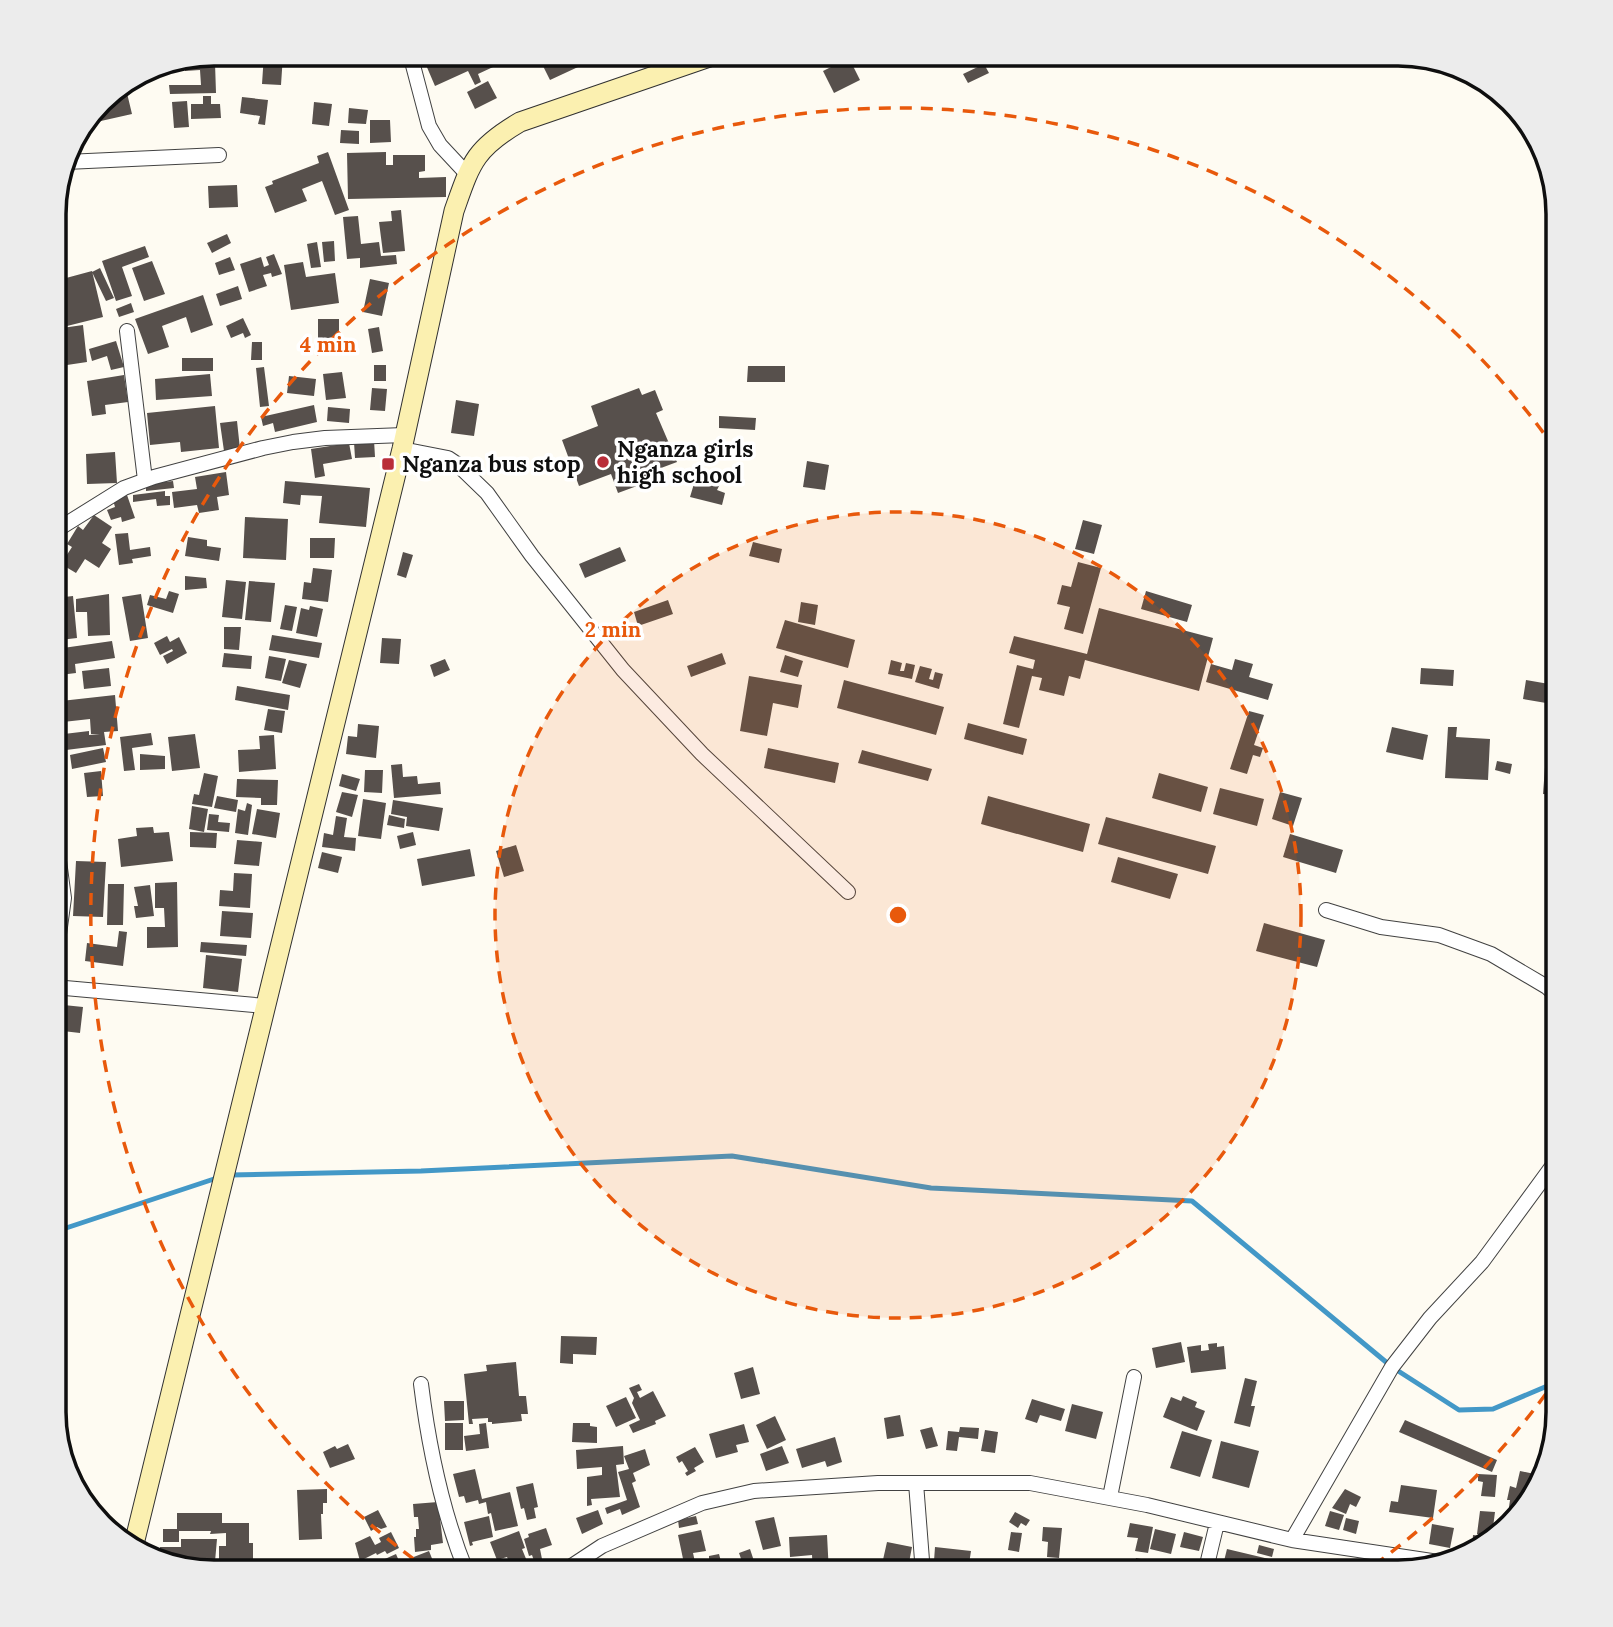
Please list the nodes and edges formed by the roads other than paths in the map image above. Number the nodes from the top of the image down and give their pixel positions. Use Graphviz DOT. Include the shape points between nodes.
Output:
graph roads {
  1 [pos="413,66"];
  2 [pos="682,66"];
  3 [pos="219,155"];
  4 [pos="77,162"];
  5 [pos="467,174"];
  6 [pos="127,331"];
  7 [pos="403,442"];
  8 [pos="145,480"];
  9 [pos="67,523"];
  10 [pos="848,892"];
  11 [pos="1326,910"];
  12 [pos="1546,986"];
  13 [pos="66,988"];
  14 [pos="266,1006"];
  15 [pos="1546,1175"];
  16 [pos="1134,1377"];
  17 [pos="421,1384"];
  18 [pos="916,1483"];
  19 [pos="1110,1497"];
  20 [pos="1217,1523"];
  21 [pos="135,1538"];
  22 [pos="1292,1540"];
  23 [pos="1419,1559"];
  24 [pos="462,1560"];
  25 [pos="581,1560"];
  26 [pos="922,1560"];
  27 [pos="1208,1560"];
  1 -- 5 [label="street" via="429,126"];
  2 -- 5 [label="main road" via="520,122 493,137"];
  3 -- 4 [label="street"];
  5 -- 7 [label="main road" via="454,211"];
  6 -- 8 [label="street"];
  7 -- 8 [label="street" via="325,438 293,442"];
  7 -- 10 [label="street" via="448,458 487,493 623,670 702,754"];
  7 -- 14 [label="main road"];
  8 -- 9 [label="street"];
  11 -- 12 [label="street" via="1381,927 1439,935 1491,954"];
  13 -- 14 [label="street"];
  14 -- 21 [label="main road"];
  15 -- 22 [label="street" via="1482,1262 1392,1367"];
  16 -- 19 [label="street"];
  17 -- 24 [label="street" via="431,1454"];
  18 -- 19 [label="street" via="1030,1483"];
  18 -- 25 [label="street" via="754,1491 702,1503 602,1546"];
  18 -- 26 [label="street"];
  19 -- 20 [label="street"];
  20 -- 22 [label="street"];
  20 -- 27 [label="street"];
  22 -- 23 [label="street"];
}
